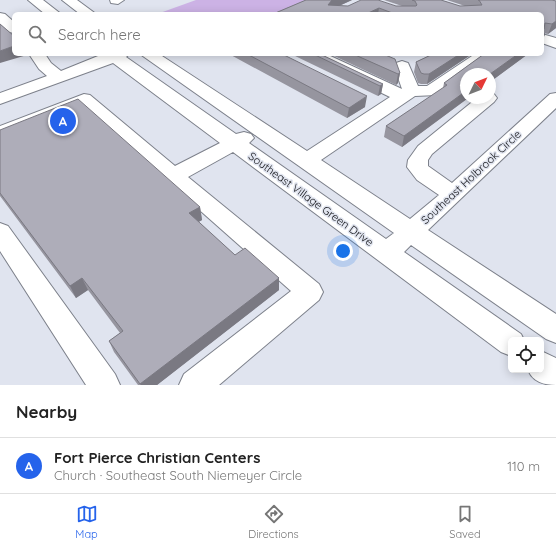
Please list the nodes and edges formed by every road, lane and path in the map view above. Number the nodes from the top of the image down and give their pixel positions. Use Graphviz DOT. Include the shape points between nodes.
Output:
graph roads {
  1 [pos="34,0"];
  2 [pos="68,0"];
  3 [pos="51,12"];
  4 [pos="86,12"];
  5 [pos="0,17"];
  6 [pos="12,27"];
  7 [pos="544,39"];
  8 [pos="556,43"];
  9 [pos="38,56"];
  10 [pos="112,56"];
  11 [pos="116,56"];
  12 [pos="151,56"];
  13 [pos="317,56"];
  14 [pos="481,57"];
  15 [pos="402,64"];
  16 [pos="58,77"];
  17 [pos="407,93"];
  18 [pos="556,98"];
  19 [pos="0,99"];
  20 [pos="481,104"];
  21 [pos="259,130"];
  22 [pos="0,133"];
  23 [pos="234,143"];
  24 [pos="306,161"];
  25 [pos="173,176"];
  26 [pos="454,194"];
  27 [pos="0,232"];
  28 [pos="410,232"];
  29 [pos="385,254"];
  30 [pos="556,330"];
  31 [pos="508,341"];
  32 [pos="544,367"];
  33 [pos="556,376"];
  34 [pos="104,385"];
  35 [pos="195,385"];
  1 -- 3 [label="street"];
  2 -- 4 [label="street"];
  5 -- 6 [label="street"];
  7 -- 8 [label="street"];
  9 -- 16 [label="street"];
  10 -- 16 [label="street"];
  11 -- 23 [label="street, Southeast Village Green Drive"];
  12 -- 21 [label="street"];
  13 -- 17 [label="street"];
  14 -- 17 [label="street" via="431,91"];
  15 -- 17 [label="street"];
  16 -- 19 [label="street"];
  17 -- 24 [label="street" via="378,105"];
  18 -- 26 [label="street, Southeast Holbrook Circle"];
  20 -- 26 [label="street" via="425,150 418,160 417,167 424,175"];
  21 -- 23 [label="street"];
  21 -- 24 [label="street"];
  22 -- 25 [label="street" via="84,99"];
  23 -- 25 [label="street"];
  23 -- 29 [label="street, Southeast Village Green Drive"];
  24 -- 28 [label="street"];
  25 -- 35 [label="street" via="310,292"];
  26 -- 28 [label="street, Southeast Holbrook Circle"];
  27 -- 34 [label="street"];
  28 -- 29 [label="street, Southeast Holbrook Circle"];
  28 -- 30 [label="street"];
  29 -- 31 [label="street, Southeast Village Green Drive"];
  32 -- 33 [label="street"];
}
